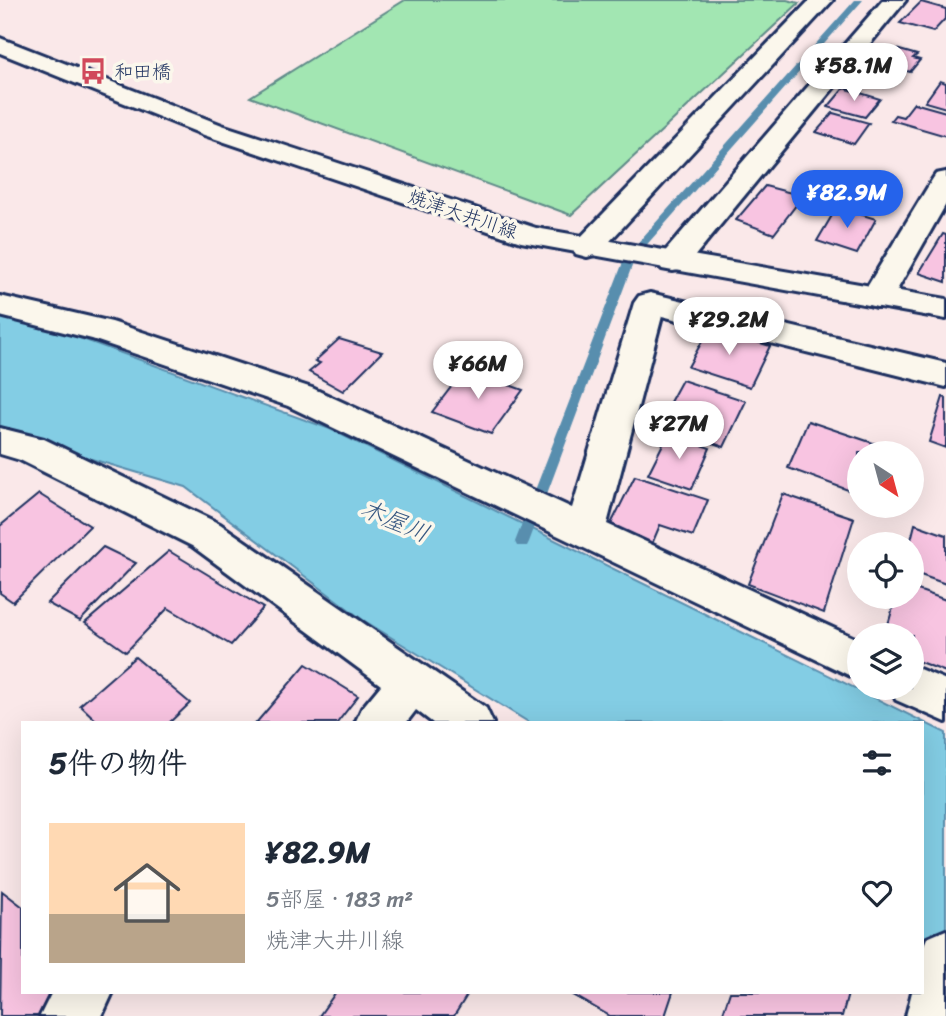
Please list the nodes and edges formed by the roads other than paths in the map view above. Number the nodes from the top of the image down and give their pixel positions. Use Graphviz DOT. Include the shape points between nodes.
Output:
graph roads {
  1 [pos="822,0"];
  2 [pos="895,0"];
  3 [pos="0,46"];
  4 [pos="946,180"];
  5 [pos="599,250"];
  6 [pos="666,261"];
  7 [pos="877,297"];
  8 [pos="0,306"];
  9 [pos="946,309"];
  10 [pos="946,375"];
  11 [pos="0,441"];
  12 [pos="585,531"];
  13 [pos="847,655"];
  14 [pos="411,682"];
  15 [pos="924,692"];
  16 [pos="946,702"];
  17 [pos="380,721"];
  18 [pos="467,721"];
  19 [pos="84,994"];
  20 [pos="68,1016"];
  1 -- 5 [label="street"];
  2 -- 6 [label="street"];
  3 -- 5 [label="street, 焼津大井川線" via="213,130 531,236"];
  4 -- 7 [label="street"];
  5 -- 6 [label="street, 焼津大井川線"];
  6 -- 7 [label="street, 焼津大井川線"];
  7 -- 9 [label="street, 焼津大井川線"];
  8 -- 12 [label="street" via="100,330 300,397"];
  10 -- 12 [label="street" via="650,303"];
  11 -- 14 [label="street" via="31,449 206,535"];
  12 -- 13 [label="street"];
  14 -- 17 [label="street"];
  14 -- 18 [label="street"];
  15 -- 16 [label="street"];
  19 -- 20 [label="street"];
}
